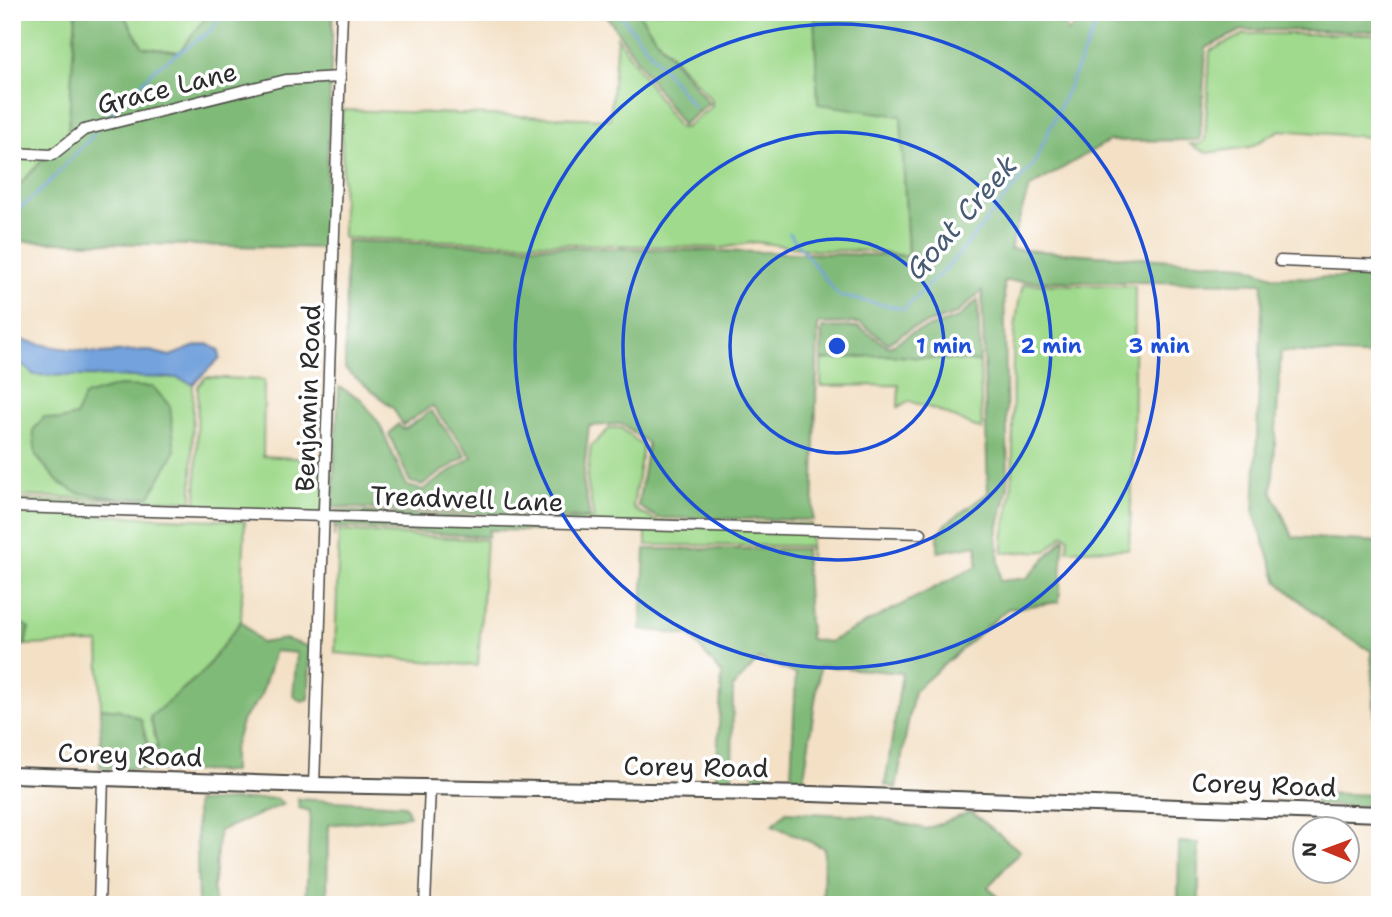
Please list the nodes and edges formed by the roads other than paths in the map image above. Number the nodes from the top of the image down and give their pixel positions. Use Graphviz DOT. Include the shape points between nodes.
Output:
graph roads {
  1 [pos="342,12"];
  2 [pos="340,78"];
  3 [pos="12,153"];
  4 [pos="1280,261"];
  5 [pos="1380,265"];
  6 [pos="12,506"];
  7 [pos="325,516"];
  8 [pos="921,533"];
  9 [pos="12,775"];
  10 [pos="103,778"];
  11 [pos="314,785"];
  12 [pos="430,787"];
  13 [pos="1380,814"];
  14 [pos="99,905"];
  15 [pos="425,905"];
  1 -- 2 [label="street, Benjamin Road"];
  2 -- 3 [label="street, Grace Lane" via="286,80 84,130 52,155"];
  2 -- 7 [label="street, Benjamin Road"];
  4 -- 5 [label="street"];
  6 -- 7 [label="street, Treadwell Lane"];
  7 -- 8 [label="street, Treadwell Lane"];
  7 -- 11 [label="street, Benjamin Road"];
  9 -- 10 [label="street, Corey Road"];
  10 -- 11 [label="street, Corey Road"];
  10 -- 14 [label="street"];
  11 -- 12 [label="street, Corey Road"];
  12 -- 13 [label="street, Corey Road" via="813,794"];
  12 -- 15 [label="street"];
}
